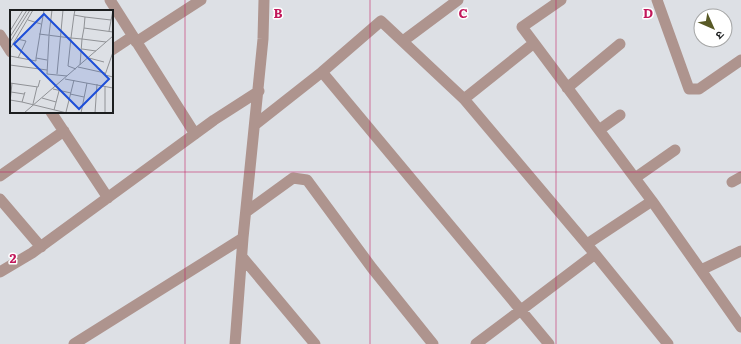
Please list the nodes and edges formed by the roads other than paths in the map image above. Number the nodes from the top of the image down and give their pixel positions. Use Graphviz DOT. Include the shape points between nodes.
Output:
graph roads {
  1 [pos="110,0"];
  2 [pos="201,0"];
  3 [pos="264,0"];
  4 [pos="458,0"];
  5 [pos="561,0"];
  6 [pos="657,0"];
  7 [pos="0,35"];
  8 [pos="134,39"];
  9 [pos="403,41"];
  10 [pos="534,43"];
  11 [pos="620,44"];
  12 [pos="10,50"];
  13 [pos="113,50"];
  14 [pos="741,60"];
  15 [pos="322,72"];
  16 [pos="568,88"];
  17 [pos="259,91"];
  18 [pos="464,99"];
  19 [pos="52,113"];
  20 [pos="620,115"];
  21 [pos="256,124"];
  22 [pos="600,130"];
  23 [pos="64,131"];
  24 [pos="195,134"];
  25 [pos="676,150"];
  26 [pos="0,176"];
  27 [pos="635,178"];
  28 [pos="0,198"];
  29 [pos="108,198"];
  30 [pos="652,201"];
  31 [pos="246,212"];
  32 [pos="243,238"];
  33 [pos="587,244"];
  34 [pos="41,247"];
  35 [pos="741,250"];
  36 [pos="595,254"];
  37 [pos="242,258"];
  38 [pos="701,270"];
  39 [pos="0,272"];
  40 [pos="520,309"];
  41 [pos="741,327"];
  42 [pos="74,344"];
  43 [pos="235,344"];
  44 [pos="315,344"];
  45 [pos="432,344"];
  46 [pos="476,344"];
  47 [pos="549,344"];
  48 [pos="668,344"];
  1 -- 8 [label="street"];
  2 -- 8 [label="street"];
  3 -- 17 [label="street"];
  4 -- 9 [label="street"];
  5 -- 10 [label="street" via="522,27"];
  6 -- 14 [label="street" via="689,89 699,89"];
  7 -- 12 [label="street"];
  8 -- 13 [label="street"];
  8 -- 24 [label="street"];
  9 -- 15 [label="street" via="380,21"];
  9 -- 18 [label="street"];
  10 -- 16 [label="street"];
  10 -- 18 [label="street"];
  11 -- 16 [label="street"];
  15 -- 21 [label="street"];
  15 -- 40 [label="street"];
  16 -- 22 [label="street"];
  17 -- 21 [label="street"];
  17 -- 24 [label="street"];
  18 -- 33 [label="street"];
  19 -- 23 [label="street"];
  20 -- 22 [label="street"];
  21 -- 31 [label="street"];
  22 -- 27 [label="street"];
  23 -- 26 [label="street"];
  23 -- 29 [label="street"];
  24 -- 29 [label="street"];
  25 -- 27 [label="street"];
  27 -- 30 [label="street"];
  28 -- 34 [label="street"];
  29 -- 34 [label="street"];
  30 -- 33 [label="street"];
  30 -- 38 [label="street"];
  31 -- 32 [label="street"];
  31 -- 45 [label="street" via="293,178 307,180"];
  32 -- 37 [label="street"];
  32 -- 42 [label="street"];
  33 -- 36 [label="street"];
  34 -- 39 [label="street"];
  35 -- 38 [label="street"];
  36 -- 40 [label="street"];
  36 -- 48 [label="street"];
  37 -- 43 [label="street"];
  37 -- 44 [label="street"];
  38 -- 41 [label="street"];
  40 -- 46 [label="street"];
  40 -- 47 [label="street"];
}
